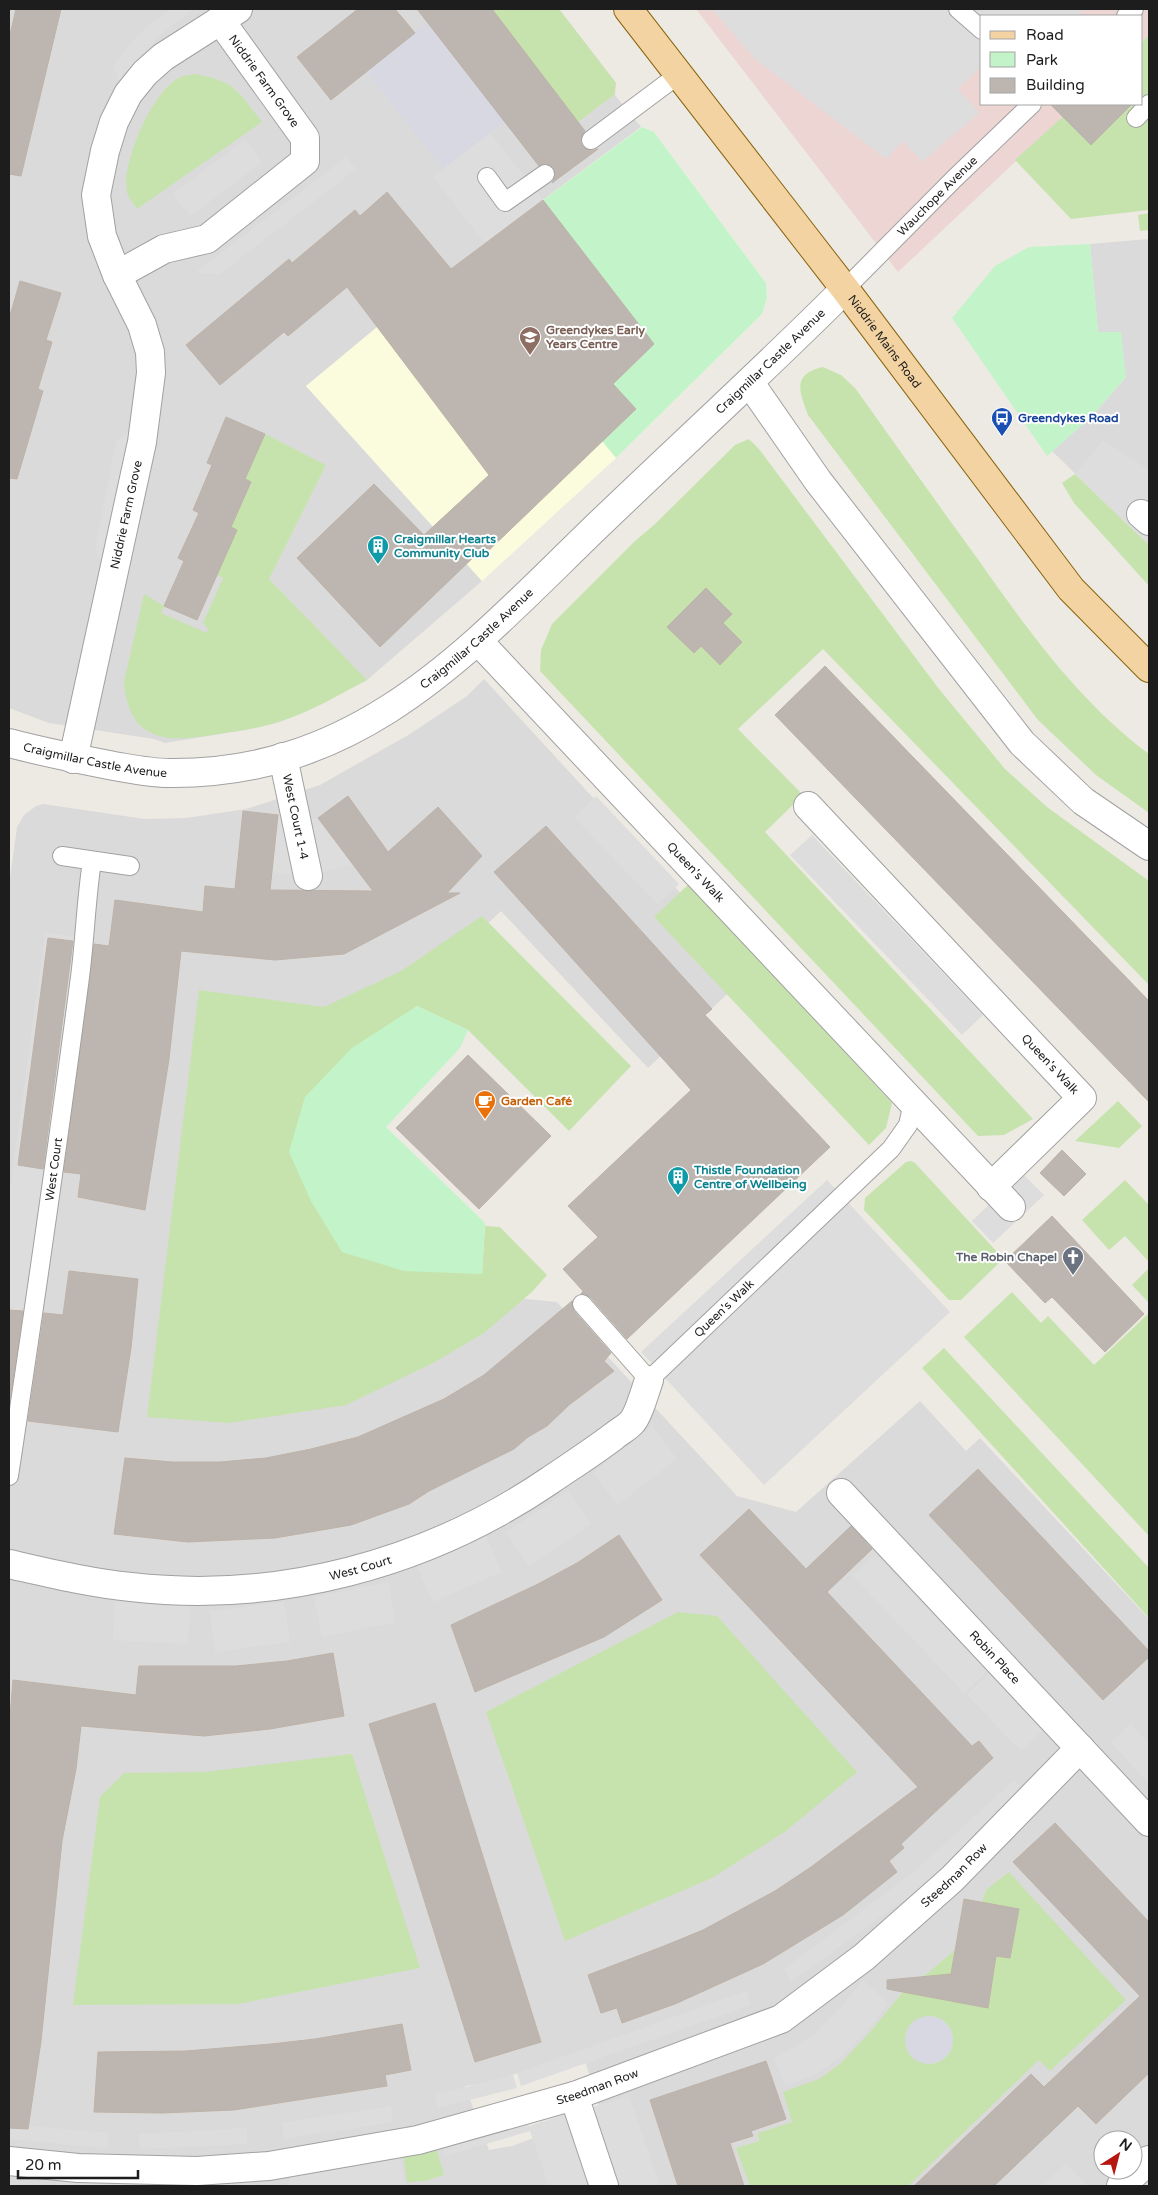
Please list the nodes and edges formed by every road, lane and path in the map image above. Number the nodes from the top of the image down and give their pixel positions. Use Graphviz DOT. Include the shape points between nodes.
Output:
graph roads {
  1 [pos="628,9"];
  2 [pos="958,9"];
  3 [pos="229,14"];
  4 [pos="980,28"];
  5 [pos="678,75"];
  6 [pos="1149,104"];
  7 [pos="1031,105"];
  8 [pos="1136,118"];
  9 [pos="591,140"];
  10 [pos="545,174"];
  11 [pos="486,177"];
  12 [pos="117,274"];
  13 [pos="845,289"];
  14 [pos="750,383"];
  15 [pos="479,642"];
  16 [pos="1149,668"];
  17 [pos="9,743"];
  18 [pos="283,757"];
  19 [pos="73,758"];
  20 [pos="808,806"];
  21 [pos="1149,846"];
  22 [pos="62,856"];
  23 [pos="92,861"];
  24 [pos="130,866"];
  25 [pos="308,876"];
  26 [pos="913,1103"];
  27 [pos="991,1186"];
  28 [pos="1011,1207"];
  29 [pos="582,1304"];
  30 [pos="650,1380"];
  31 [pos="9,1476"];
  32 [pos="841,1493"];
  33 [pos="9,1564"];
  34 [pos="1080,1748"];
  35 [pos="1149,1822"];
  36 [pos="574,2096"];
  37 [pos="1149,2160"];
  38 [pos="9,2161"];
  39 [pos="604,2186"];
  40 [pos="1121,2186"];
  1 -- 5 [label="main road, Niddrie Mains Road"];
  2 -- 4 [label="lane"];
  3 -- 12 [label="street, Niddrie Farm Grove" via="163,57 145,73 128,94 114,122 96,194 102,236"];
  3 -- 12 [label="street, Niddrie Farm Grove" via="305,138 305,161 207,239 164,249"];
  5 -- 9 [label="lane"];
  5 -- 13 [label="main road, Niddrie Mains Road"];
  6 -- 8 [label="lane"];
  7 -- 13 [label="lane, Wauchope Avenue"];
  10 -- 11 [label="lane" via="505,202"];
  12 -- 19 [label="street, Niddrie Farm Grove" via="142,325 150,352 149,396 142,442"];
  13 -- 14 [label="street, Craigmillar Castle Avenue"];
  13 -- 16 [label="main road, Niddrie Mains Road" via="1070,589"];
  14 -- 15 [label="street, Craigmillar Castle Avenue"];
  14 -- 21 [label="street" via="818,481 1022,743 1083,801"];
  15 -- 18 [label="street, Craigmillar Castle Avenue" via="416,692 370,721 327,742"];
  15 -- 26 [label="street, Queen's Walk"];
  17 -- 19 [label="street, Craigmillar Castle Avenue"];
  18 -- 19 [label="street, Craigmillar Castle Avenue" via="234,769 167,773"];
  18 -- 25 [label="street, West Court 1-4"];
  20 -- 27 [label="street, Queen's Walk" via="1082,1098"];
  22 -- 23 [label="lane"];
  23 -- 24 [label="lane"];
  23 -- 31 [label="lane, West Court" via="81,970 44,1246"];
  26 -- 27 [label="street, Queen's Walk"];
  26 -- 30 [label="lane, Queen's Walk" via="908,1125 892,1149"];
  27 -- 28 [label="street, Queen's Walk"];
  29 -- 30 [label="lane"];
  30 -- 33 [label="street, West Court" via="633,1422 540,1487 470,1527 362,1569 291,1585 218,1591 130,1587"];
  32 -- 34 [label="street, Robin Place"];
  34 -- 35 [label="street, Robin Place"];
  34 -- 36 [label="street, Steedman Row" via="952,1879 864,1957 781,2019"];
  36 -- 38 [label="street, Steedman Row" via="418,2140 269,2166 197,2171 78,2168"];
  36 -- 39 [label="street"];
  37 -- 40 [label="street"];
}
